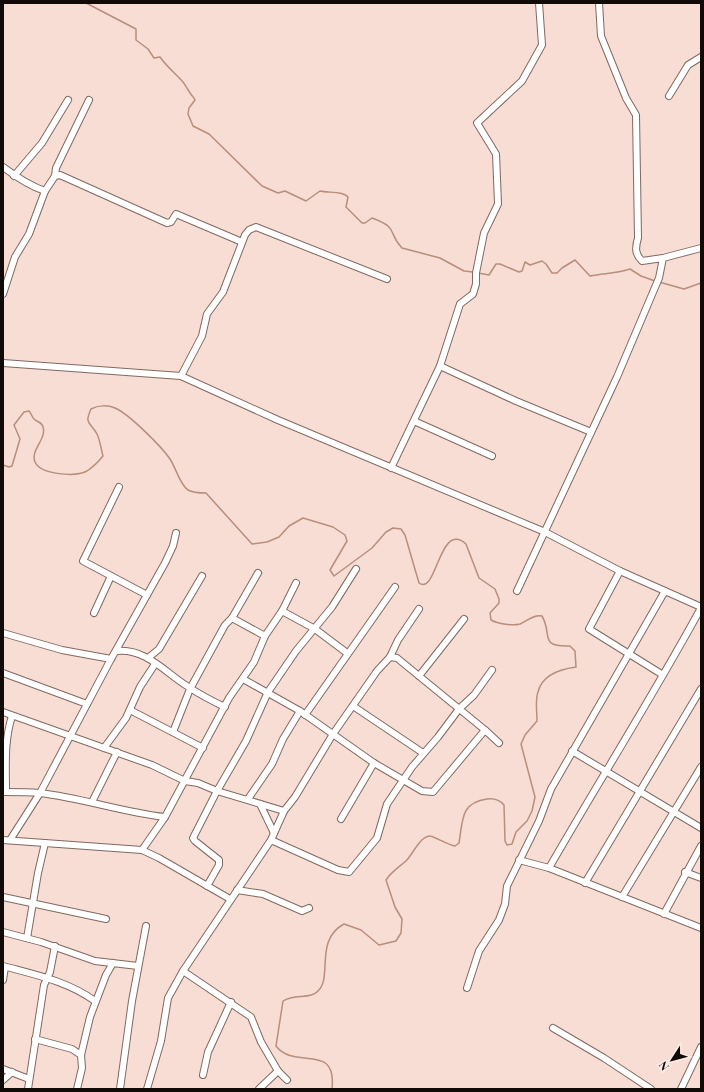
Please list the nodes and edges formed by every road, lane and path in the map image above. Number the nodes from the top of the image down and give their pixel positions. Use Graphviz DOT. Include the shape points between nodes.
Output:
graph roads {
  1 [pos="539,3"];
  2 [pos="599,3"];
  3 [pos="701,58"];
  4 [pos="669,96"];
  5 [pos="68,100"];
  6 [pos="88,100"];
  7 [pos="3,167"];
  8 [pos="14,176"];
  9 [pos="55,176"];
  10 [pos="45,191"];
  11 [pos="242,242"];
  12 [pos="701,248"];
  13 [pos="663,258"];
  14 [pos="387,279"];
  15 [pos="3,294"];
  16 [pos="3,363"];
  17 [pos="440,366"];
  18 [pos="181,376"];
  19 [pos="414,421"];
  20 [pos="592,432"];
  21 [pos="492,456"];
  22 [pos="391,468"];
  23 [pos="119,487"];
  24 [pos="545,532"];
  25 [pos="176,533"];
  26 [pos="356,569"];
  27 [pos="620,571"];
  28 [pos="258,573"];
  29 [pos="111,576"];
  30 [pos="202,576"];
  31 [pos="296,583"];
  32 [pos="395,587"];
  33 [pos="517,591"];
  34 [pos="665,591"];
  35 [pos="147,595"];
  36 [pos="701,607"];
  37 [pos="419,609"];
  38 [pos="282,611"];
  39 [pos="94,613"];
  40 [pos="232,618"];
  41 [pos="464,619"];
  42 [pos="315,629"];
  43 [pos="3,632"];
  44 [pos="265,636"];
  45 [pos="117,651"];
  46 [pos="347,653"];
  47 [pos="630,655"];
  48 [pos="390,657"];
  49 [pos="148,658"];
  50 [pos="111,659"];
  51 [pos="155,664"];
  52 [pos="492,670"];
  53 [pos="3,673"];
  54 [pos="663,675"];
  55 [pos="419,676"];
  56 [pos="243,679"];
  57 [pos="190,689"];
  58 [pos="701,689"];
  59 [pos="268,692"];
  60 [pos="87,704"];
  61 [pos="354,706"];
  62 [pos="225,708"];
  63 [pos="459,709"];
  64 [pos="130,710"];
  65 [pos="3,712"];
  66 [pos="302,713"];
  67 [pos="12,716"];
  68 [pos="485,730"];
  69 [pos="173,732"];
  70 [pos="333,734"];
  71 [pos="70,737"];
  72 [pos="499,743"];
  73 [pos="104,748"];
  74 [pos="203,748"];
  75 [pos="117,752"];
  76 [pos="572,752"];
  77 [pos="423,753"];
  78 [pos="4,754"];
  79 [pos="374,763"];
  80 [pos="701,767"];
  81 [pos="605,771"];
  82 [pos="404,779"];
  83 [pos="185,781"];
  84 [pos="217,791"];
  85 [pos="4,792"];
  86 [pos="641,792"];
  87 [pos="40,793"];
  88 [pos="248,800"];
  89 [pos="92,802"];
  90 [pos="260,804"];
  91 [pos="284,811"];
  92 [pos="675,811"];
  93 [pos="165,817"];
  94 [pos="341,819"];
  95 [pos="701,828"];
  96 [pos="273,836"];
  97 [pos="3,840"];
  98 [pos="10,840"];
  99 [pos="45,843"];
  100 [pos="701,846"];
  101 [pos="142,850"];
  102 [pos="518,860"];
  103 [pos="549,868"];
  104 [pos="685,872"];
  105 [pos="701,878"];
  106 [pos="585,883"];
  107 [pos="207,886"];
  108 [pos="237,890"];
  109 [pos="3,897"];
  110 [pos="622,897"];
  111 [pos="230,899"];
  112 [pos="33,904"];
  113 [pos="309,908"];
  114 [pos="664,914"];
  115 [pos="106,919"];
  116 [pos="146,926"];
  117 [pos="701,928"];
  118 [pos="3,932"];
  119 [pos="27,938"];
  120 [pos="55,946"];
  121 [pos="113,963"];
  122 [pos="4,966"];
  123 [pos="138,966"];
  124 [pos="183,971"];
  125 [pos="46,978"];
  126 [pos="3,980"];
  127 [pos="467,988"];
  128 [pos="95,1001"];
  129 [pos="231,1002"];
  130 [pos="553,1028"];
  131 [pos="35,1039"];
  132 [pos="701,1046"];
  133 [pos="81,1055"];
  134 [pos="3,1069"];
  135 [pos="278,1071"];
  136 [pos="12,1072"];
  137 [pos="203,1075"];
  138 [pos="29,1079"];
  139 [pos="3,1080"];
  140 [pos="287,1080"];
  141 [pos="28,1089"];
  142 [pos="77,1089"];
  143 [pos="120,1089"];
  144 [pos="147,1089"];
  145 [pos="259,1089"];
  146 [pos="651,1089"];
  147 [pos="681,1089"];
  1 -- 17 [label="street" via="542,44 522,81 478,121 478,126 497,158 498,201 484,233 473,294 460,304"];
  2 -- 13 [label="street" via="601,36 626,98 636,115 637,256 642,261"];
  3 -- 4 [label="street" via="688,65"];
  5 -- 8 [label="street" via="42,143"];
  6 -- 9 [label="street" via="56,168"];
  7 -- 8 [label="street"];
  8 -- 10 [label="street"];
  9 -- 10 [label="street"];
  9 -- 11 [label="street" via="60,175 167,222 171,222 176,214"];
  10 -- 15 [label="street" via="29,234 15,257"];
  11 -- 14 [label="street" via="244,235 256,227"];
  11 -- 18 [label="street" via="223,292 207,314 202,336"];
  12 -- 13 [label="street"];
  13 -- 20 [label="street" via="660,278"];
  16 -- 18 [label="street"];
  17 -- 19 [label="street"];
  17 -- 20 [label="street"];
  18 -- 22 [label="street"];
  19 -- 21 [label="street"];
  19 -- 22 [label="street"];
  20 -- 24 [label="street"];
  22 -- 24 [label="street"];
  23 -- 29 [label="street" via="83,561"];
  24 -- 27 [label="street"];
  24 -- 33 [label="street"];
  25 -- 35 [label="street" via="166,563"];
  26 -- 42 [label="street"];
  27 -- 34 [label="street"];
  27 -- 47 [label="street" via="589,629"];
  28 -- 40 [label="street"];
  29 -- 35 [label="street"];
  29 -- 39 [label="street"];
  30 -- 49 [label="street" via="159,649"];
  31 -- 38 [label="street"];
  32 -- 46 [label="street"];
  34 -- 36 [label="street"];
  34 -- 47 [label="street"];
  35 -- 45 [label="street"];
  36 -- 54 [label="street"];
  37 -- 48 [label="street"];
  38 -- 42 [label="street"];
  38 -- 44 [label="street"];
  40 -- 44 [label="street"];
  40 -- 57 [label="street" via="225,625"];
  41 -- 55 [label="street"];
  42 -- 46 [label="street"];
  42 -- 59 [label="street"];
  43 -- 50 [label="street" via="62,650"];
  44 -- 56 [label="street" via="256,658"];
  45 -- 49 [label="street" via="133,651"];
  45 -- 50 [label="street"];
  46 -- 66 [label="street"];
  47 -- 54 [label="street"];
  47 -- 76 [label="street"];
  48 -- 55 [label="street" via="397,658"];
  48 -- 61 [label="street" via="377,671"];
  49 -- 51 [label="street"];
  50 -- 60 [label="street"];
  51 -- 57 [label="street"];
  51 -- 64 [label="street" via="140,687"];
  52 -- 63 [label="street" via="474,695"];
  53 -- 60 [label="street"];
  54 -- 81 [label="street"];
  55 -- 63 [label="street"];
  56 -- 59 [label="street"];
  56 -- 62 [label="street"];
  57 -- 62 [label="street"];
  57 -- 69 [label="street"];
  58 -- 86 [label="street"];
  59 -- 66 [label="street"];
  59 -- 84 [label="street" via="246,741"];
  60 -- 71 [label="street"];
  61 -- 70 [label="street"];
  61 -- 77 [label="street"];
  62 -- 74 [label="street"];
  63 -- 68 [label="street"];
  63 -- 77 [label="street"];
  64 -- 69 [label="street"];
  64 -- 73 [label="street"];
  65 -- 67 [label="street"];
  66 -- 70 [label="street"];
  66 -- 88 [label="street" via="283,739 272,764"];
  67 -- 71 [label="street"];
  67 -- 78 [label="street"];
  68 -- 72 [label="street"];
  68 -- 82 [label="street" via="433,792 422,791"];
  69 -- 74 [label="street"];
  70 -- 79 [label="street"];
  70 -- 91 [label="street"];
  71 -- 73 [label="street"];
  71 -- 87 [label="street"];
  73 -- 75 [label="street"];
  74 -- 83 [label="street"];
  75 -- 83 [label="street"];
  75 -- 89 [label="street"];
  76 -- 81 [label="street"];
  76 -- 102 [label="street" via="551,789 539,821"];
  77 -- 82 [label="street"];
  78 -- 85 [label="street"];
  79 -- 82 [label="street"];
  79 -- 94 [label="street"];
  80 -- 92 [label="street"];
  81 -- 86 [label="street"];
  81 -- 103 [label="street"];
  82 -- 96 [label="street" via="387,804 377,838 348,872 338,870"];
  83 -- 84 [label="street" via="198,782"];
  83 -- 93 [label="street"];
  84 -- 88 [label="street"];
  84 -- 107 [label="street" via="193,838 219,860 219,865"];
  85 -- 87 [label="street"];
  86 -- 92 [label="street"];
  86 -- 106 [label="street"];
  87 -- 89 [label="street"];
  87 -- 98 [label="street"];
  88 -- 90 [label="street"];
  89 -- 93 [label="street" via="132,813"];
  90 -- 91 [label="street"];
  90 -- 96 [label="street"];
  91 -- 96 [label="street"];
  92 -- 95 [label="street"];
  92 -- 110 [label="street"];
  93 -- 101 [label="street"];
  96 -- 108 [label="street"];
  97 -- 98 [label="street"];
  98 -- 99 [label="street"];
  99 -- 101 [label="street"];
  99 -- 112 [label="street"];
  100 -- 104 [label="street"];
  101 -- 107 [label="street"];
  102 -- 103 [label="street"];
  102 -- 127 [label="street" via="507,886 505,904 499,920 479,951"];
  103 -- 106 [label="street"];
  104 -- 105 [label="street"];
  104 -- 114 [label="street"];
  106 -- 110 [label="street"];
  107 -- 111 [label="street"];
  108 -- 111 [label="street"];
  108 -- 113 [label="street" via="263,894 302,911"];
  109 -- 112 [label="street"];
  110 -- 114 [label="street"];
  111 -- 124 [label="street"];
  112 -- 115 [label="street"];
  112 -- 119 [label="street"];
  114 -- 117 [label="street"];
  116 -- 123 [label="street"];
  118 -- 119 [label="street"];
  119 -- 120 [label="street"];
  120 -- 121 [label="street" via="95,961"];
  120 -- 125 [label="street" via="50,972"];
  121 -- 123 [label="street"];
  121 -- 128 [label="street"];
  122 -- 125 [label="street"];
  122 -- 126 [label="street"];
  123 -- 143 [label="street"];
  124 -- 129 [label="street"];
  124 -- 144 [label="street" via="168,998 161,1041"];
  125 -- 128 [label="street" via="79,990"];
  125 -- 131 [label="street"];
  128 -- 133 [label="street"];
  129 -- 135 [label="street" via="251,1017 261,1042"];
  129 -- 137 [label="street" via="208,1052"];
  130 -- 146 [label="street"];
  131 -- 133 [label="street" via="72,1049"];
  131 -- 138 [label="street"];
  132 -- 147 [label="street"];
  133 -- 142 [label="street" via="82,1068"];
  134 -- 136 [label="street"];
  135 -- 140 [label="street"];
  135 -- 145 [label="street"];
  136 -- 138 [label="street"];
  136 -- 139 [label="street"];
  138 -- 141 [label="street"];
}
